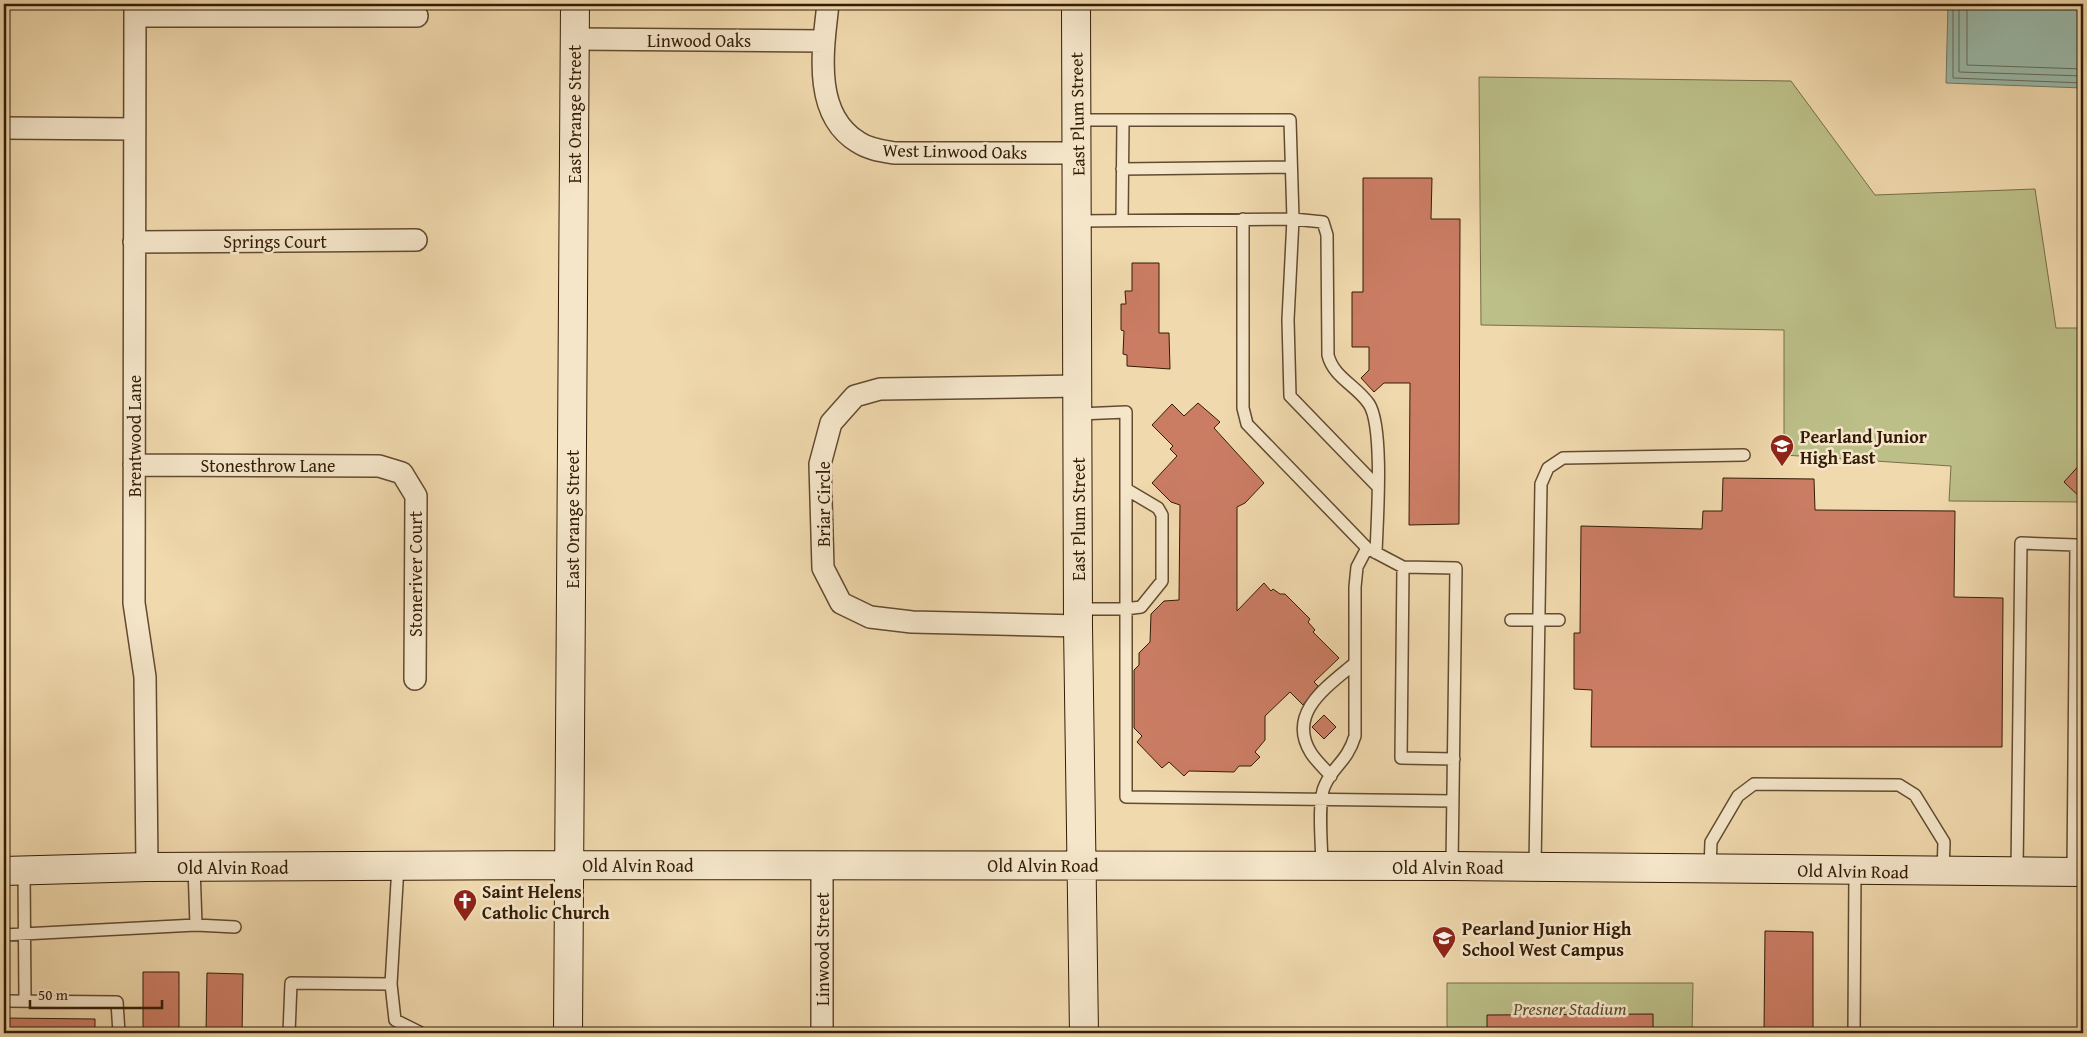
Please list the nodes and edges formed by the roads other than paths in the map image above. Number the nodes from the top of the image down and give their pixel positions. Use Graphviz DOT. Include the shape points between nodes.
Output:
graph roads {
  1 [pos="575,4"];
  2 [pos="828,4"];
  3 [pos="1076,4"];
  4 [pos="135,10"];
  5 [pos="417,16"];
  6 [pos="575,39"];
  7 [pos="824,41"];
  8 [pos="1077,120"];
  9 [pos="1123,121"];
  10 [pos="4,128"];
  11 [pos="134,129"];
  12 [pos="1077,153"];
  13 [pos="1290,167"];
  14 [pos="1122,169"];
  15 [pos="1122,219"];
  16 [pos="1243,219"];
  17 [pos="1293,219"];
  18 [pos="1078,221"];
  19 [pos="416,240"];
  20 [pos="134,242"];
  21 [pos="1078,386"];
  22 [pos="1079,414"];
  23 [pos="1744,455"];
  24 [pos="134,465"];
  25 [pos="402,473"];
  26 [pos="1377,486"];
  27 [pos="1126,489"];
  28 [pos="1372,550"];
  29 [pos="1403,567"];
  30 [pos="2080,597"];
  31 [pos="1125,610"];
  32 [pos="1078,617"];
  33 [pos="1511,620"];
  34 [pos="1538,620"];
  35 [pos="1559,620"];
  36 [pos="1355,663"];
  37 [pos="415,679"];
  38 [pos="1454,759"];
  39 [pos="1331,776"];
  40 [pos="1321,799"];
  41 [pos="1453,800"];
  42 [pos="570,865"];
  43 [pos="1081,865"];
  44 [pos="398,866"];
  45 [pos="822,866"];
  46 [pos="1322,866"];
  47 [pos="1452,866"];
  48 [pos="194,867"];
  49 [pos="1535,867"];
  50 [pos="147,868"];
  51 [pos="1710,869"];
  52 [pos="14,871"];
  53 [pos="1856,871"];
  54 [pos="1943,872"];
  55 [pos="2017,872"];
  56 [pos="2078,872"];
  57 [pos="196,924"];
  58 [pos="235,927"];
  59 [pos="26,934"];
  60 [pos="4,935"];
  61 [pos="391,984"];
  62 [pos="4,1001"];
  63 [pos="25,1001"];
  64 [pos="118,1033"];
  65 [pos="289,1033"];
  66 [pos="421,1033"];
  67 [pos="568,1033"];
  68 [pos="822,1033"];
  69 [pos="1084,1033"];
  70 [pos="1854,1033"];
  1 -- 6 [label="street, East Orange Street"];
  2 -- 7 [label="street, West Linwood Oaks"];
  3 -- 8 [label="street, East Plum Street"];
  4 -- 5 [label="street"];
  4 -- 11 [label="street, Brentwood Lane"];
  6 -- 7 [label="street, Linwood Oaks"];
  6 -- 42 [label="street, East Orange Street"];
  7 -- 12 [label="street, West Linwood Oaks" via="824,87 831,110 838,126 858,142 894,153"];
  8 -- 9 [label="lane"];
  8 -- 12 [label="street, East Plum Street"];
  9 -- 13 [label="lane" via="1290,120"];
  9 -- 14 [label="lane"];
  10 -- 11 [label="street"];
  11 -- 20 [label="street, Brentwood Lane"];
  12 -- 18 [label="street, East Plum Street"];
  13 -- 14 [label="lane"];
  13 -- 17 [label="lane"];
  14 -- 15 [label="lane"];
  15 -- 16 [label="lane"];
  15 -- 18 [label="lane"];
  16 -- 17 [label="lane"];
  16 -- 28 [label="lane" via="1243,408 1247,424"];
  17 -- 26 [label="lane" via="1288,320 1290,396"];
  17 -- 26 [label="lane" via="1323,222 1327,236 1328,355 1331,365 1369,405 1378,445"];
  18 -- 21 [label="street, East Plum Street"];
  19 -- 20 [label="street, Springs Court"];
  20 -- 24 [label="street, Brentwood Lane"];
  21 -- 22 [label="street, East Plum Street"];
  21 -- 32 [label="street, Briar Circle" via="890,388 855,396 831,423 820,464 823,568 841,603 870,617 912,622"];
  22 -- 27 [label="lane" via="1126,412"];
  22 -- 32 [label="street, East Plum Street"];
  23 -- 34 [label="lane" via="1563,458 1548,468 1541,484"];
  24 -- 25 [label="street, Stonesthrow Lane" via="379,466"];
  24 -- 50 [label="street, Brentwood Lane" via="134,603 145,677"];
  25 -- 37 [label="street, Stoneriver Court" via="416,496"];
  26 -- 28 [label="lane"];
  27 -- 31 [label="lane"];
  27 -- 31 [label="lane" via="1158,508 1162,515 1162,581 1141,607"];
  28 -- 29 [label="lane"];
  28 -- 36 [label="lane" via="1357,567"];
  29 -- 38 [label="lane" via="1456,568"];
  29 -- 38 [label="lane" via="1401,758"];
  30 -- 55 [label="lane" via="2076,545 2020,543"];
  30 -- 56 [label="lane"];
  31 -- 32 [label="lane"];
  31 -- 40 [label="lane" via="1126,797"];
  32 -- 43 [label="street, East Plum Street"];
  33 -- 34 [label="lane"];
  34 -- 35 [label="lane"];
  34 -- 49 [label="lane"];
  36 -- 39 [label="lane" via="1355,736 1350,753"];
  36 -- 39 [label="lane" via="1315,697 1305,715 1305,742"];
  38 -- 41 [label="lane"];
  39 -- 40 [label="lane" via="1324,785"];
  40 -- 41 [label="lane"];
  40 -- 46 [label="lane"];
  41 -- 47 [label="lane"];
  42 -- 44 [label="street, Old Alvin Road"];
  42 -- 45 [label="street, Old Alvin Road"];
  42 -- 67 [label="street, East Orange Street"];
  43 -- 45 [label="street, Old Alvin Road"];
  43 -- 46 [label="street, Old Alvin Road"];
  43 -- 69 [label="street, East Plum Street"];
  44 -- 48 [label="street, Old Alvin Road"];
  44 -- 61 [label="lane"];
  45 -- 68 [label="street, Linwood Street"];
  46 -- 47 [label="street, Old Alvin Road"];
  47 -- 49 [label="street, Old Alvin Road"];
  48 -- 50 [label="street, Old Alvin Road"];
  48 -- 57 [label="lane"];
  49 -- 51 [label="street, Old Alvin Road"];
  50 -- 52 [label="street, Old Alvin Road"];
  51 -- 53 [label="street, Old Alvin Road"];
  51 -- 54 [label="lane" via="1711,842 1738,796 1754,784 1899,785 1915,795 1944,842"];
  52 -- 59 [label="lane"];
  53 -- 54 [label="street, Old Alvin Road"];
  53 -- 70 [label="lane"];
  54 -- 55 [label="street, Old Alvin Road"];
  55 -- 56 [label="street, Old Alvin Road"];
  57 -- 58 [label="lane"];
  57 -- 59 [label="lane"];
  59 -- 60 [label="lane"];
  59 -- 63 [label="lane"];
  61 -- 65 [label="lane" via="291,983"];
  61 -- 66 [label="lane" via="395,1020"];
  62 -- 63 [label="lane"];
  63 -- 64 [label="lane" via="117,1002"];
}
